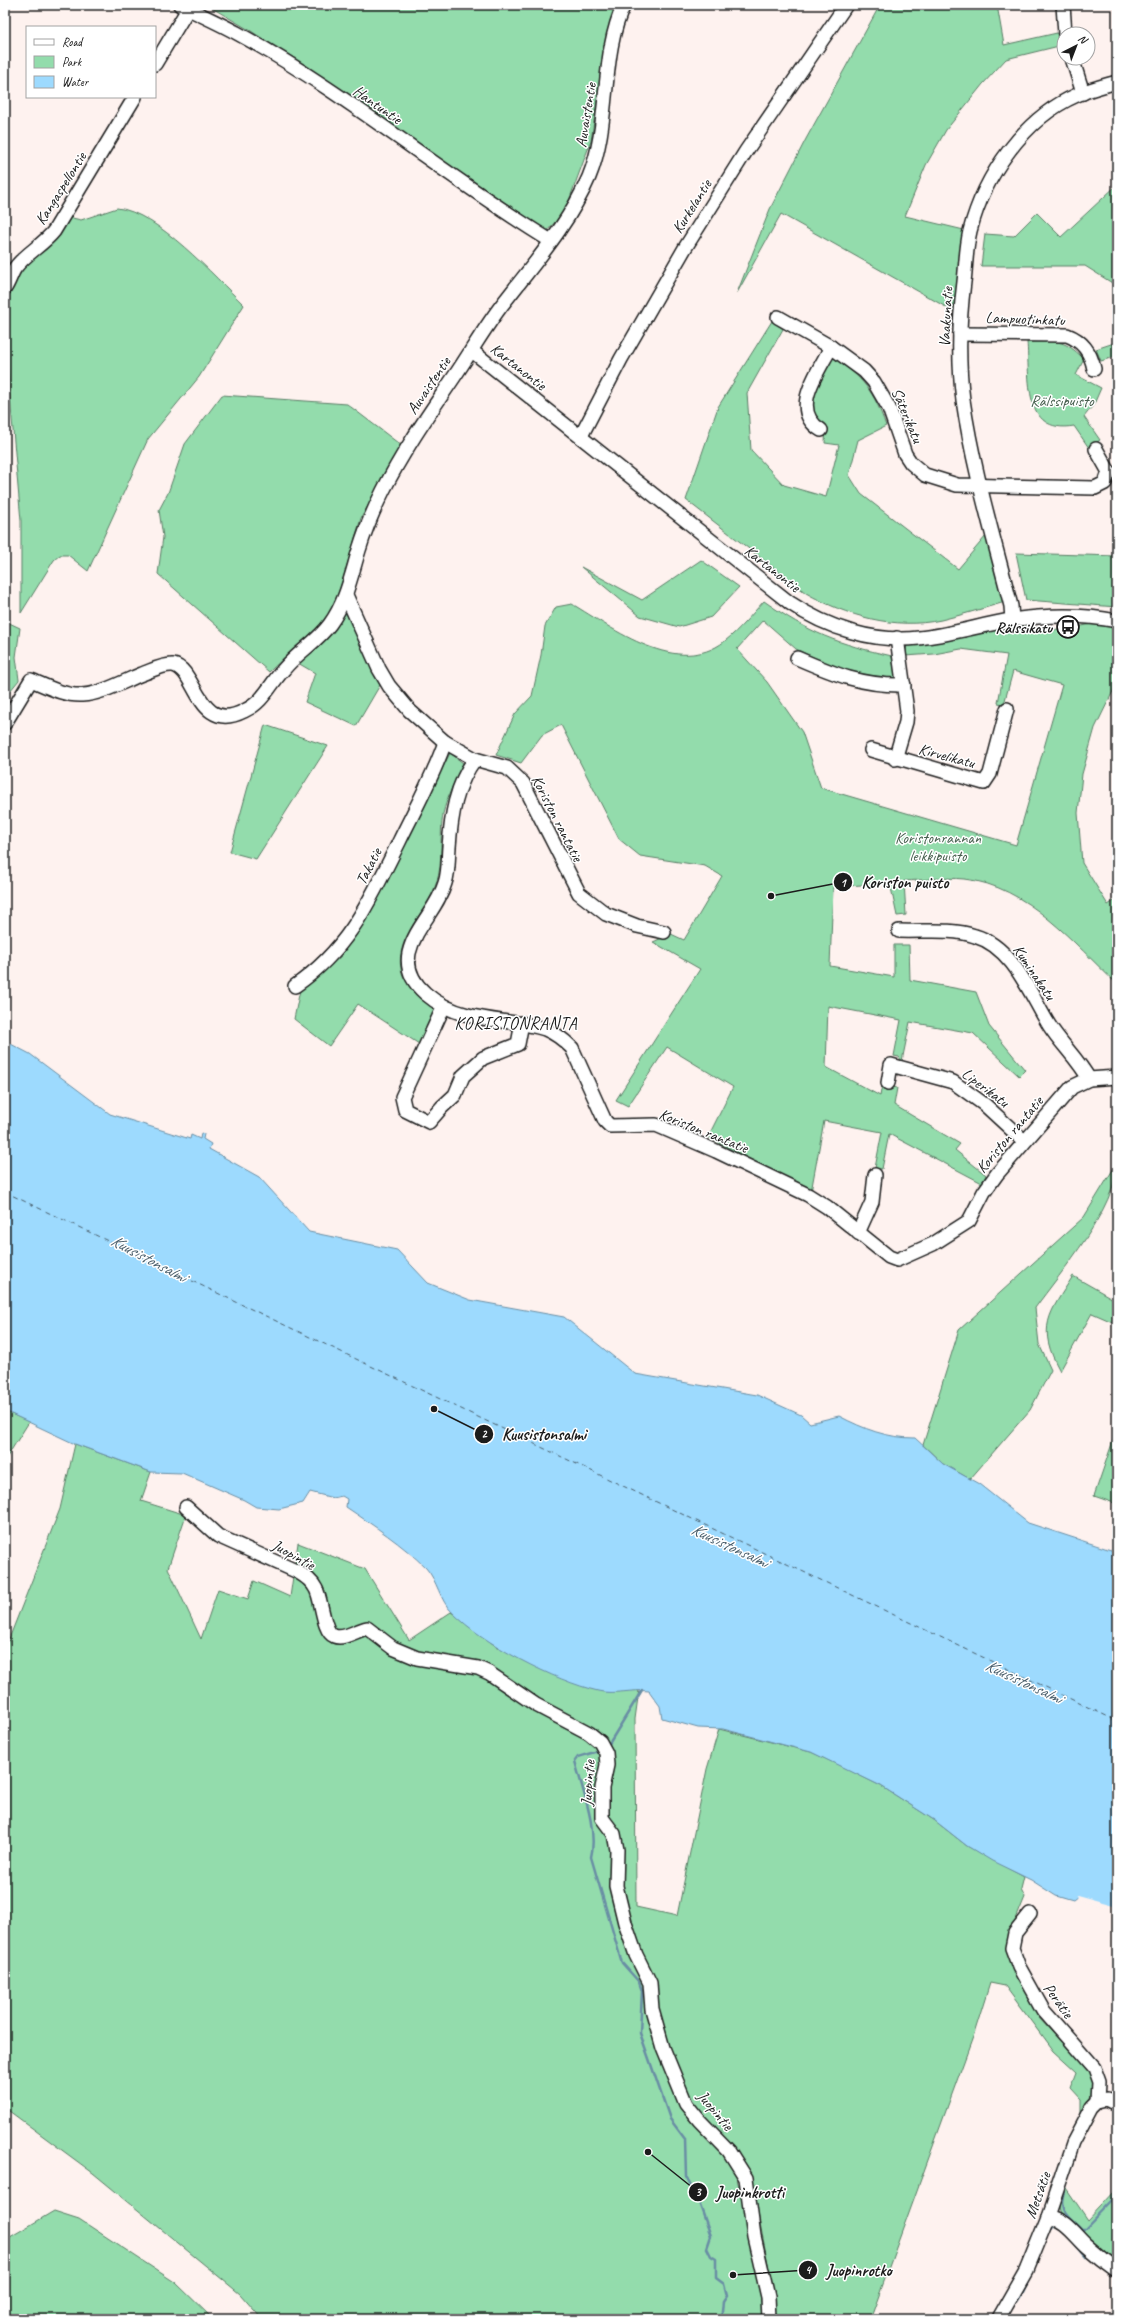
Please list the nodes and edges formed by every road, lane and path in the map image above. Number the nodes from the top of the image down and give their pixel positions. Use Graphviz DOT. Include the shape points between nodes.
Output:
graph roads {
  1 [pos="624,5"];
  2 [pos="846,5"];
  3 [pos="1065,6"];
  4 [pos="184,7"];
  5 [pos="1065,26"];
  6 [pos="156,62"];
  7 [pos="1075,66"];
  8 [pos="1117,82"];
  9 [pos="1083,93"];
  10 [pos="134,98"];
  11 [pos="551,241"];
  12 [pos="5,288"];
  13 [pos="778,317"];
  14 [pos="960,334"];
  15 [pos="832,347"];
  16 [pos="472,351"];
  17 [pos="1094,369"];
  18 [pos="821,430"];
  19 [pos="581,436"];
  20 [pos="1096,449"];
  21 [pos="981,486"];
  22 [pos="346,595"];
  23 [pos="1012,620"];
  24 [pos="1117,620"];
  25 [pos="897,638"];
  26 [pos="797,658"];
  27 [pos="904,685"];
  28 [pos="1008,710"];
  29 [pos="5,723"];
  30 [pos="445,742"];
  31 [pos="871,750"];
  32 [pos="475,759"];
  33 [pos="895,759"];
  34 [pos="664,932"];
  35 [pos="899,933"];
  36 [pos="295,986"];
  37 [pos="444,1006"];
  38 [pos="522,1023"];
  39 [pos="1117,1077"];
  40 [pos="1089,1079"];
  41 [pos="888,1083"];
  42 [pos="1024,1141"];
  43 [pos="875,1176"];
  44 [pos="858,1233"];
  45 [pos="186,1507"];
  46 [pos="1030,1914"];
  47 [pos="1098,2101"];
  48 [pos="1117,2104"];
  49 [pos="1048,2216"];
  50 [pos="1117,2270"];
  51 [pos="769,2319"];
  52 [pos="998,2319"];
  1 -- 11 [label="street, Auvaistentie" via="612,49 599,146 589,176 575,205"];
  2 -- 19 [label="street, Kurkelantie" via="746,151 685,248 621,359"];
  3 -- 5 [label="street"];
  4 -- 6 [label="street"];
  4 -- 11 [label="street, Hantuntie" via="237,33 320,85"];
  7 -- 9 [label="street"];
  8 -- 9 [label="street, Vaakunatie"];
  9 -- 14 [label="street, Vaakunatie" via="1055,108 1028,130 1008,152 988,186 970,232 960,311"];
  10 -- 12 [label="street, Kangaspellontie" via="54,231 45,243 22,259"];
  11 -- 16 [label="street, Auvaistentie" via="503,303"];
  13 -- 15 [label="street, Säterikatu"];
  14 -- 17 [label="street, Lampuotinkatu" via="1067,335 1086,348"];
  14 -- 21 [label="street, Vaakunatie" via="963,400"];
  15 -- 18 [label="street" via="810,388 805,404 813,426"];
  15 -- 21 [label="street, Säterikatu" via="864,371 874,382 889,408 900,445 918,470 944,482"];
  16 -- 19 [label="street, Kartanontie"];
  16 -- 22 [label="street, Auvaistentie" via="406,449 382,492 360,547"];
  19 -- 25 [label="street, Kartanontie" via="807,614 848,631"];
  20 -- 21 [label="street" via="1109,472 1105,483 1095,488"];
  21 -- 23 [label="street, Vaakunatie" via="1011,606"];
  22 -- 29 [label="street, Auvaistentie" via="318,639 291,660 268,692 255,705 243,712 230,716 216,713 203,705 183,671 173,665 159,667 81,696 31,680"];
  22 -- 30 [label="street" via="389,686 427,728"];
  23 -- 24 [label="street, Kartanontie" via="1067,617"];
  23 -- 25 [label="street, Kartanontie" via="941,635"];
  25 -- 27 [label="street, Kirvelikatu"];
  26 -- 27 [label="street" via="841,677 868,683"];
  27 -- 33 [label="street, Kirvelikatu" via="906,722"];
  28 -- 33 [label="street, Kirvelikatu" via="990,774 984,782"];
  30 -- 32 [label="street"];
  30 -- 36 [label="street, Takatie" via="432,776 353,929 314,972"];
  31 -- 33 [label="street, Kirvelikatu"];
  32 -- 34 [label="street, Koriston rantatie" via="507,768 523,783 568,874 586,900 606,914"];
  32 -- 37 [label="street, Koriston rantatie" via="458,794 452,815 445,883 409,953 409,972 414,981"];
  35 -- 40 [label="street, Kuminakatu" via="954,932 975,936 995,946 1013,966 1054,1032"];
  37 -- 38 [label="street, Koriston rantatie" via="468,1015"];
  37 -- 38 [label="street" via="402,1097 405,1110 429,1122 455,1095 463,1076 483,1058 518,1044"];
  38 -- 44 [label="street, Koriston rantatie" via="546,1029 572,1048 605,1121 610,1126 656,1125 808,1195"];
  39 -- 40 [label="street, Koriston rantatie"];
  40 -- 42 [label="street, Koriston rantatie" via="1078,1083 1065,1093"];
  41 -- 42 [label="street, Liperikatu" via="891,1065 953,1082 985,1105"];
  42 -- 44 [label="street, Koriston rantatie" via="989,1184 969,1221 933,1244 897,1260 889,1257"];
  43 -- 44 [label="street" via="872,1202"];
  45 -- 51 [label="street, Juopintie" via="218,1536 309,1579 320,1598 327,1631 335,1637 343,1637 367,1628 393,1648 417,1658 478,1668 600,1742 606,1753 607,1765 602,1788 602,1818 614,1834 617,1850 616,1886 625,1923 636,1955 650,1983 652,2009 663,2048 686,2104 729,2151 746,2178 754,2236 768,2297"];
  46 -- 47 [label="street, Perätie" via="1015,1933 1012,1948 1019,1967 1043,2010 1094,2068 1099,2082"];
  47 -- 48 [label="street" via="1106,2099"];
  47 -- 49 [label="street, Metsätie" via="1092,2107 1073,2143"];
  49 -- 50 [label="street" via="1058,2218 1069,2226 1096,2254"];
  49 -- 52 [label="street, Metsätie" via="1026,2270"];
}
